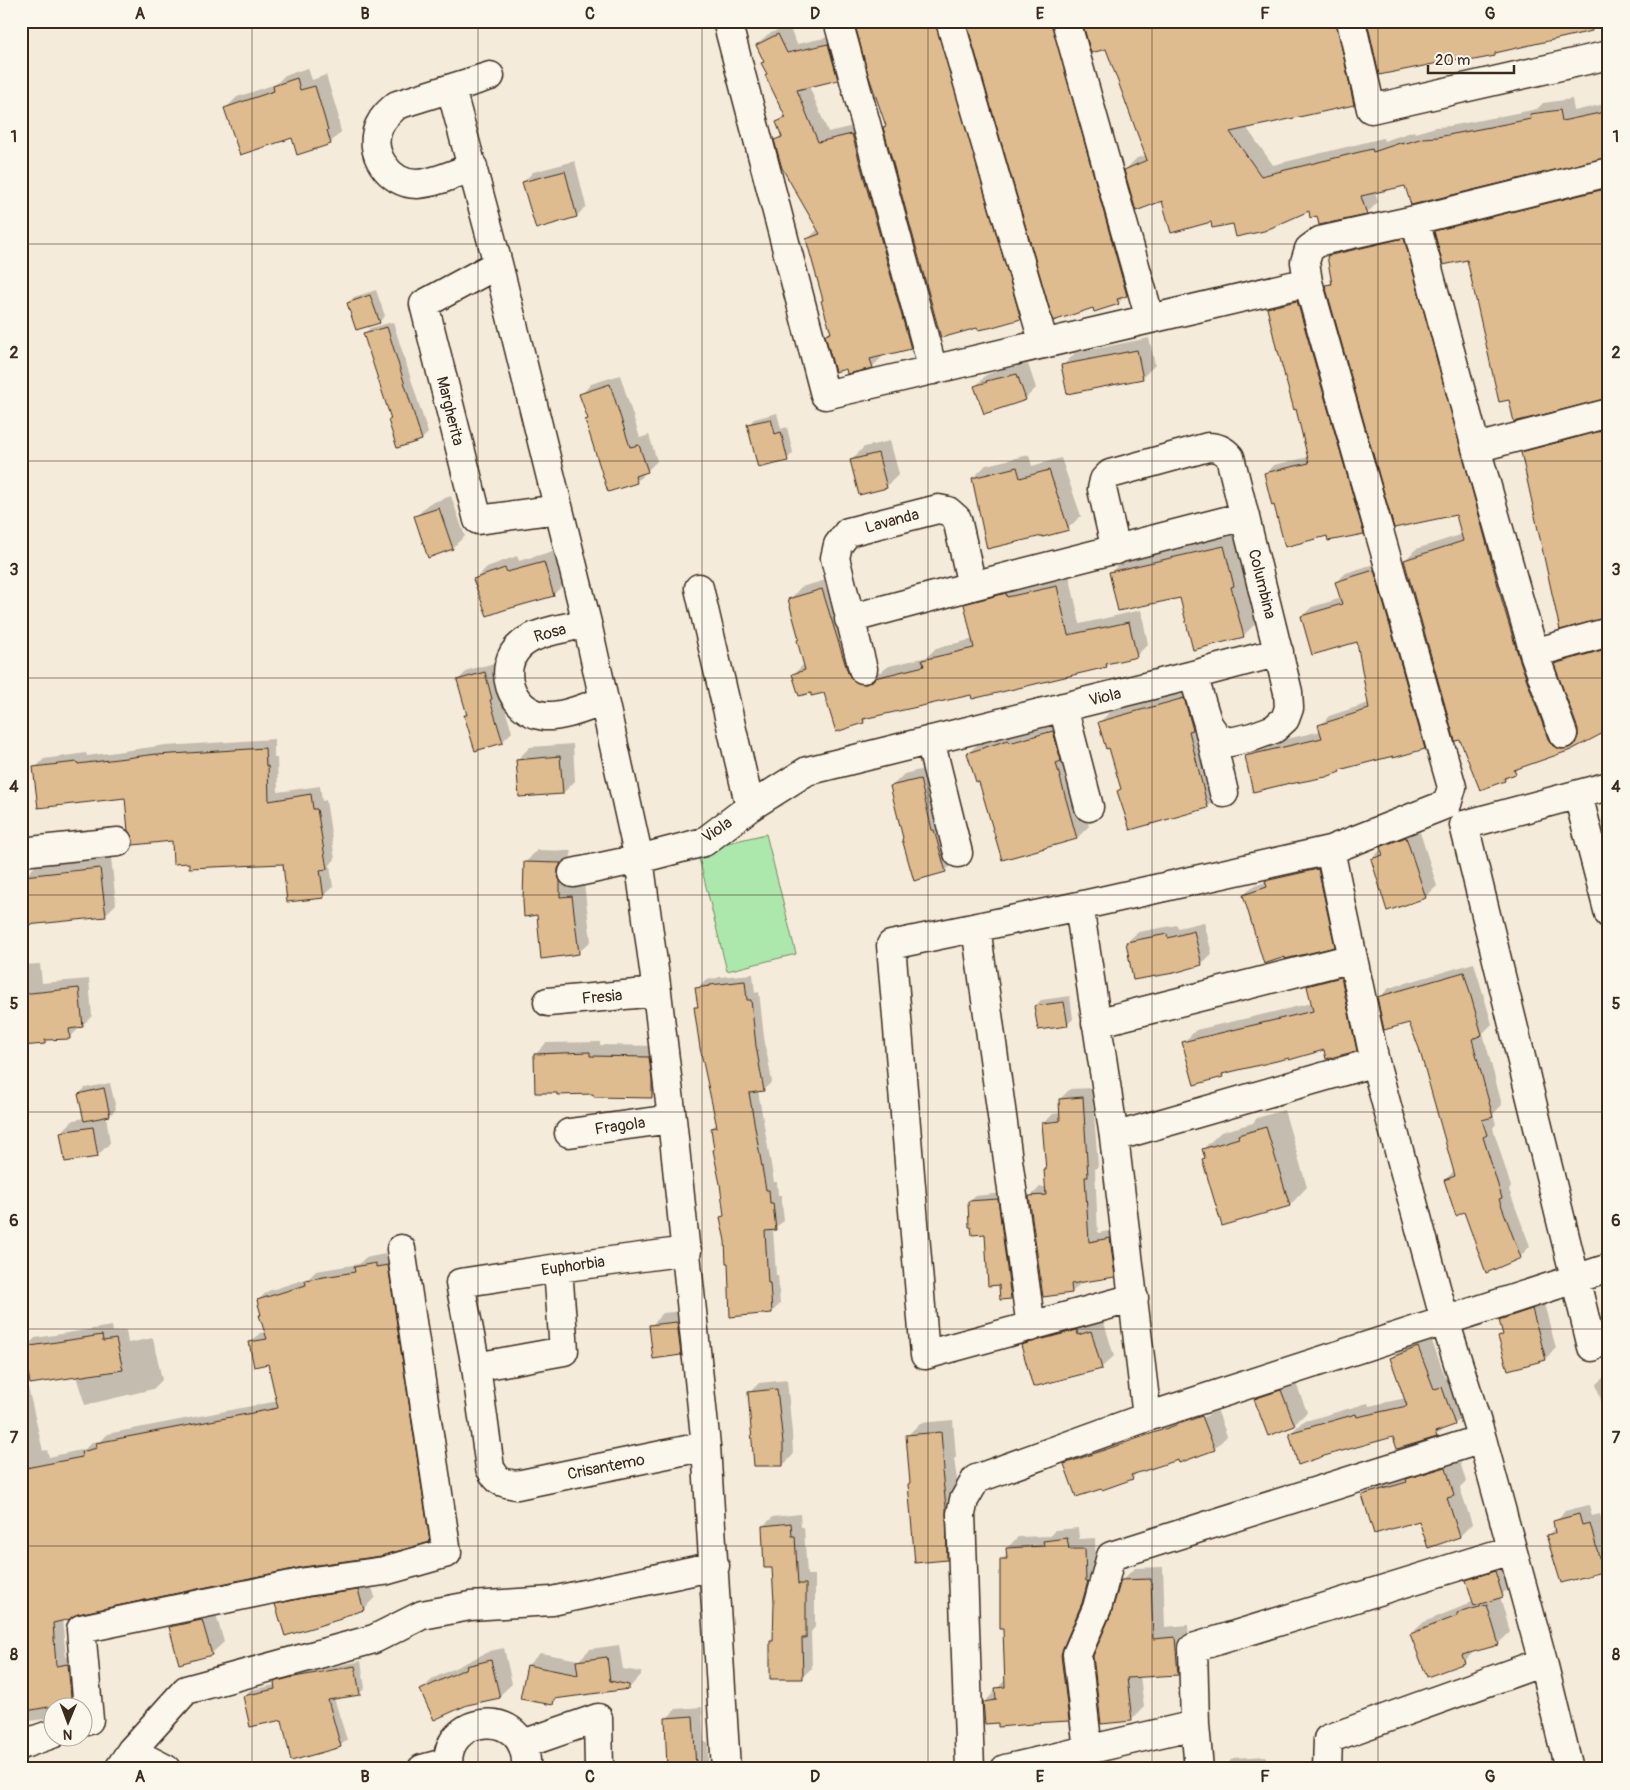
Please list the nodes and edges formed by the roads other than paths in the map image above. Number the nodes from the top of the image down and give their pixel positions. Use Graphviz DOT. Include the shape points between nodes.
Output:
graph roads {
  1 [pos="727,21"];
  2 [pos="838,21"];
  3 [pos="950,21"];
  4 [pos="1066,21"];
  5 [pos="1351,21"];
  6 [pos="1609,55"];
  7 [pos="490,76"];
  8 [pos="451,89"];
  9 [pos="474,167"];
  10 [pos="1609,172"];
  11 [pos="1415,220"];
  12 [pos="498,264"];
  13 [pos="1308,282"];
  14 [pos="1150,320"];
  15 [pos="1044,344"];
  16 [pos="933,370"];
  17 [pos="1609,414"];
  18 [pos="1476,448"];
  19 [pos="558,509"];
  20 [pos="1246,516"];
  21 [pos="1116,550"];
  22 [pos="972,586"];
  23 [pos="699,588"];
  24 [pos="850,619"];
  25 [pos="587,623"];
  26 [pos="1609,632"];
  27 [pos="1279,652"];
  28 [pos="1534,653"];
  29 [pos="863,668"];
  30 [pos="1193,675"];
  31 [pos="604,701"];
  32 [pos="1063,707"];
  33 [pos="1208,724"];
  34 [pos="1563,734"];
  35 [pos="930,740"];
  36 [pos="1609,786"];
  37 [pos="1224,793"];
  38 [pos="1578,795"];
  39 [pos="750,807"];
  40 [pos="1089,807"];
  41 [pos="118,842"];
  42 [pos="1330,850"];
  43 [pos="21,852"];
  44 [pos="958,852"];
  45 [pos="639,859"];
  46 [pos="573,873"];
  47 [pos="1079,906"];
  48 [pos="1609,914"];
  49 [pos="976,927"];
  50 [pos="1353,958"];
  51 [pos="657,992"];
  52 [pos="548,1002"];
  53 [pos="1096,1023"];
  54 [pos="1375,1062"];
  55 [pos="672,1119"];
  56 [pos="569,1133"];
  57 [pos="1114,1137"];
  58 [pos="401,1249"];
  59 [pos="687,1251"];
  60 [pos="558,1268"];
  61 [pos="1609,1268"];
  62 [pos="1575,1278"];
  63 [pos="1134,1298"];
  64 [pos="1445,1321"];
  65 [pos="1031,1326"];
  66 [pos="1592,1347"];
  67 [pos="476,1367"];
  68 [pos="1147,1417"];
  69 [pos="1482,1439"];
  70 [pos="706,1446"];
  71 [pos="1511,1550"];
  72 [pos="715,1566"];
  73 [pos="1543,1662"];
  74 [pos="87,1698"];
  75 [pos="1195,1725"];
  76 [pos="42,1738"];
  77 [pos="21,1745"];
  78 [pos="1088,1750"];
  79 [pos="525,1756"];
  80 [pos="125,1760"];
  81 [pos="440,1767"];
  82 [pos="166,1769"];
  83 [pos="599,1769"];
  84 [pos="726,1769"];
  85 [pos="970,1769"];
  86 [pos="1005,1769"];
  87 [pos="1199,1769"];
  88 [pos="1327,1769"];
  89 [pos="1570,1769"];
  1 -- 16 [label="street" via="825,395"];
  2 -- 16 [label="street"];
  3 -- 15 [label="street"];
  4 -- 14 [label="street"];
  5 -- 6 [label="street" via="1371,109"];
  7 -- 8 [label="street"];
  8 -- 9 [label="street"];
  8 -- 9 [label="street" via="397,105 386,114 378,126 377,153 382,165 392,175 417,184"];
  9 -- 12 [label="street"];
  10 -- 11 [label="street"];
  11 -- 13 [label="street" via="1320,241 1309,248 1305,262"];
  11 -- 18 [label="street"];
  12 -- 19 [label="street"];
  12 -- 19 [label="street, Margherita" via="424,304 478,520"];
  13 -- 14 [label="street"];
  13 -- 42 [label="street" via="1452,788 1447,804"];
  14 -- 15 [label="street"];
  15 -- 16 [label="street"];
  17 -- 18 [label="street"];
  18 -- 28 [label="street"];
  19 -- 25 [label="street"];
  20 -- 21 [label="street"];
  20 -- 21 [label="street, Columbina" via="1230,457 1225,451 1208,447 1110,474 1104,480 1102,489"];
  20 -- 27 [label="street, Columbina"];
  21 -- 22 [label="street"];
  22 -- 24 [label="street"];
  22 -- 24 [label="street, Lavanda" via="957,518 948,511 938,509 848,532 838,545 835,558"];
  23 -- 39 [label="street"];
  24 -- 29 [label="street, Lavanda"];
  25 -- 31 [label="street"];
  25 -- 31 [label="street, Rosa" via="533,636 521,644 510,661 508,680 512,694 520,704 544,716"];
  26 -- 28 [label="street"];
  27 -- 30 [label="street, Viola"];
  27 -- 33 [label="street, Columbina" via="1288,692 1289,708 1285,719 1274,729 1230,742 1217,737"];
  28 -- 34 [label="street"];
  30 -- 32 [label="street, Viola"];
  30 -- 33 [label="street"];
  31 -- 45 [label="street"];
  32 -- 35 [label="street, Viola"];
  32 -- 40 [label="street"];
  33 -- 37 [label="street"];
  35 -- 39 [label="street, Viola" via="807,771"];
  35 -- 44 [label="street"];
  36 -- 38 [label="street"];
  38 -- 48 [label="street"];
  38 -- 62 [label="street" via="1464,826"];
  39 -- 45 [label="street, Viola" via="704,842"];
  41 -- 43 [label="street"];
  42 -- 47 [label="street"];
  42 -- 50 [label="street"];
  45 -- 46 [label="street, Viola"];
  45 -- 51 [label="street"];
  47 -- 49 [label="street"];
  47 -- 53 [label="street"];
  49 -- 65 [label="street"];
  49 -- 65 [label="street" via="891,945 925,1355"];
  50 -- 53 [label="street"];
  50 -- 54 [label="street"];
  51 -- 52 [label="street, Fresia"];
  51 -- 55 [label="street"];
  53 -- 57 [label="street"];
  54 -- 57 [label="street"];
  54 -- 64 [label="street"];
  55 -- 56 [label="street, Fragola"];
  55 -- 59 [label="street"];
  57 -- 63 [label="street"];
  58 -- 74 [label="street" via="447,1553 384,1571 306,1582 81,1629"];
  59 -- 60 [label="street, Euphorbia"];
  59 -- 70 [label="street"];
  60 -- 67 [label="street" via="564,1351"];
  60 -- 67 [label="street, Euphorbia" via="460,1283"];
  61 -- 62 [label="street"];
  62 -- 64 [label="street"];
  62 -- 66 [label="street"];
  63 -- 65 [label="street"];
  63 -- 68 [label="street"];
  64 -- 68 [label="street"];
  64 -- 69 [label="street"];
  67 -- 70 [label="street, Crisantemo" via="490,1468 496,1479 505,1483 517,1484"];
  68 -- 85 [label="street" via="976,1479 970,1488 961,1514"];
  69 -- 71 [label="street"];
  69 -- 78 [label="street" via="1111,1556 1097,1608 1077,1654"];
  70 -- 72 [label="street"];
  71 -- 73 [label="street"];
  71 -- 75 [label="street" via="1193,1648"];
  72 -- 80 [label="street" via="552,1601 470,1606 422,1615 374,1638 186,1690"];
  72 -- 84 [label="street"];
  73 -- 88 [label="street" via="1328,1739"];
  73 -- 89 [label="street"];
  75 -- 78 [label="street"];
  75 -- 87 [label="street"];
  76 -- 77 [label="street"];
  78 -- 86 [label="street"];
  79 -- 81 [label="street" via="515,1733 505,1726 480,1723 458,1736"];
  79 -- 83 [label="street" via="598,1718"];
  80 -- 82 [label="street"];
}
